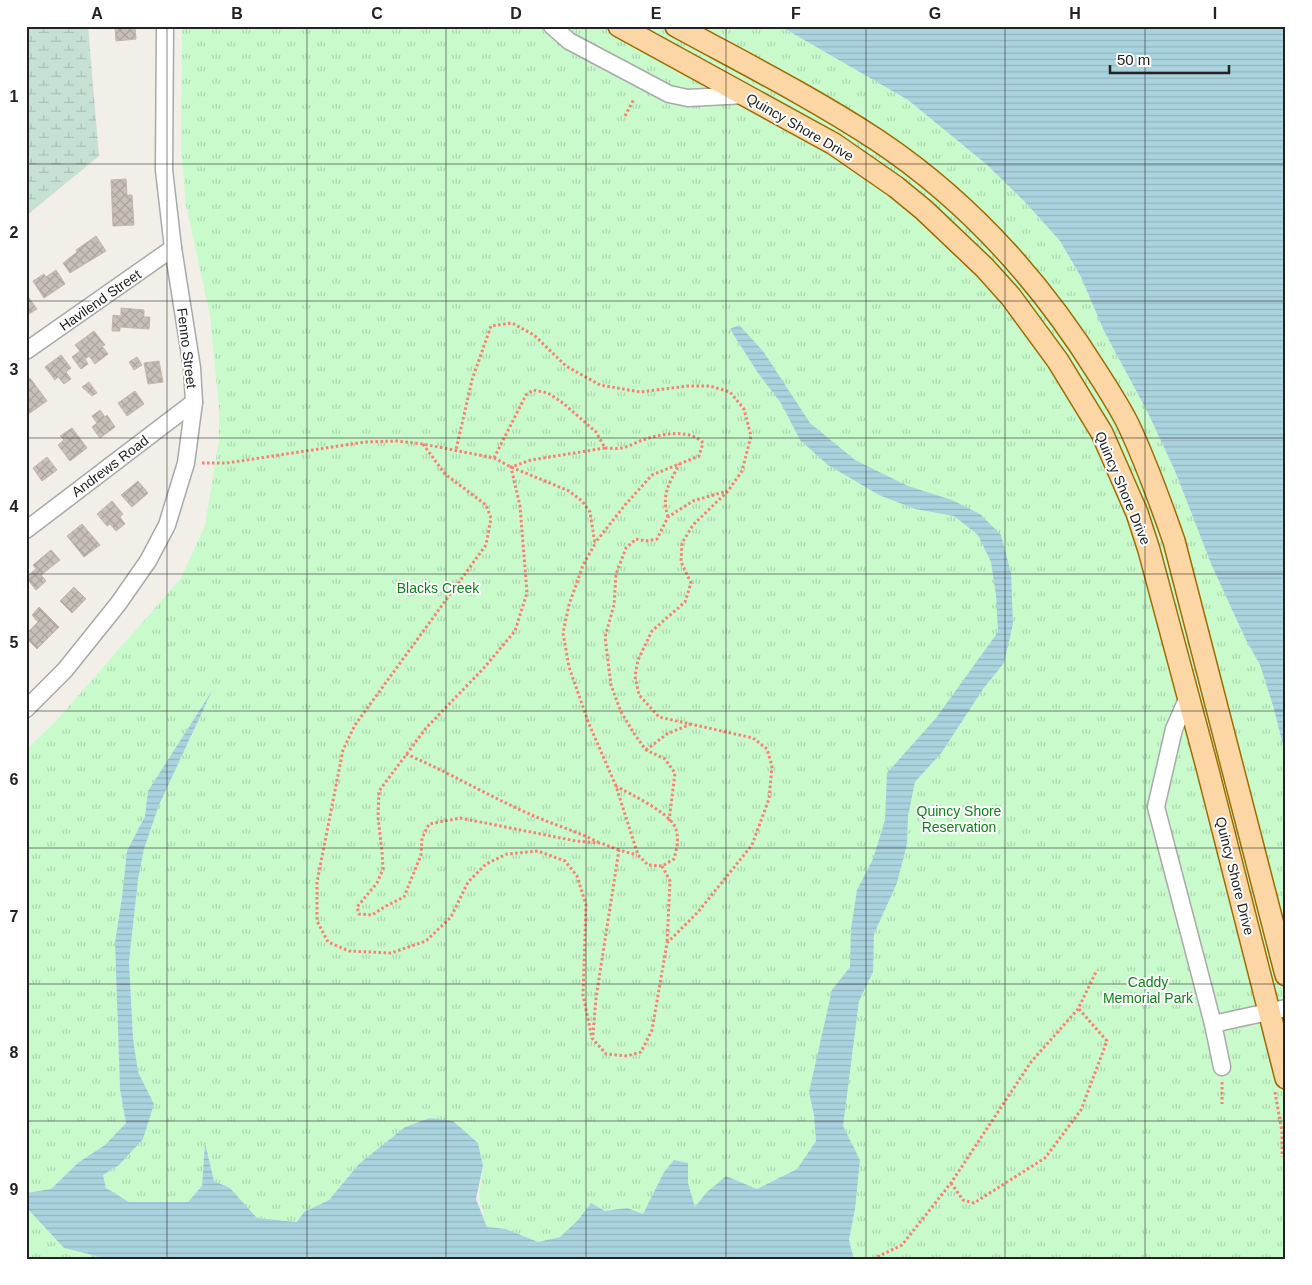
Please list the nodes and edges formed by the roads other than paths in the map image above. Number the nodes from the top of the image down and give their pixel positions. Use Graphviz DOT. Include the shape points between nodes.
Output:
graph roads {
  1 [pos="164,26"];
  2 [pos="552,26"];
  3 [pos="619,26"];
  4 [pos="676,26"];
  5 [pos="746,95"];
  6 [pos="173,248"];
  7 [pos="26,352"];
  8 [pos="194,402"];
  9 [pos="26,530"];
  10 [pos="1188,697"];
  11 [pos="26,709"];
  12 [pos="1286,975"];
  13 [pos="1278,1010"];
  14 [pos="1213,1024"];
  15 [pos="1222,1067"];
  16 [pos="1280,1084"];
  1 -- 6 [label="street, Fenno Street" via="164,170"];
  2 -- 5 [label="street" via="569,41 669,94 688,98"];
  3 -- 5 [label="main road, Quincy Shore Drive"];
  4 -- 12 [label="main road, Quincy Shore Drive" via="878,140 922,174 958,203 1015,261 1084,352 1128,424 1174,540"];
  5 -- 10 [label="main road, Quincy Shore Drive" via="834,144 924,210 985,268 1048,347 1102,433 1137,513"];
  6 -- 7 [label="street, Havilend Street"];
  6 -- 8 [label="street, Fenno Street" via="192,368"];
  8 -- 9 [label="street, Andrews Road"];
  8 -- 11 [label="street, Fenno Street" via="186,463 167,525 148,561 65,670"];
  10 -- 13 [label="main road, Quincy Shore Drive"];
  10 -- 14 [label="street" via="1174,729 1156,807"];
  13 -- 14 [label="street"];
  13 -- 16 [label="main road, Quincy Shore Drive"];
  14 -- 15 [label="street"];
}
